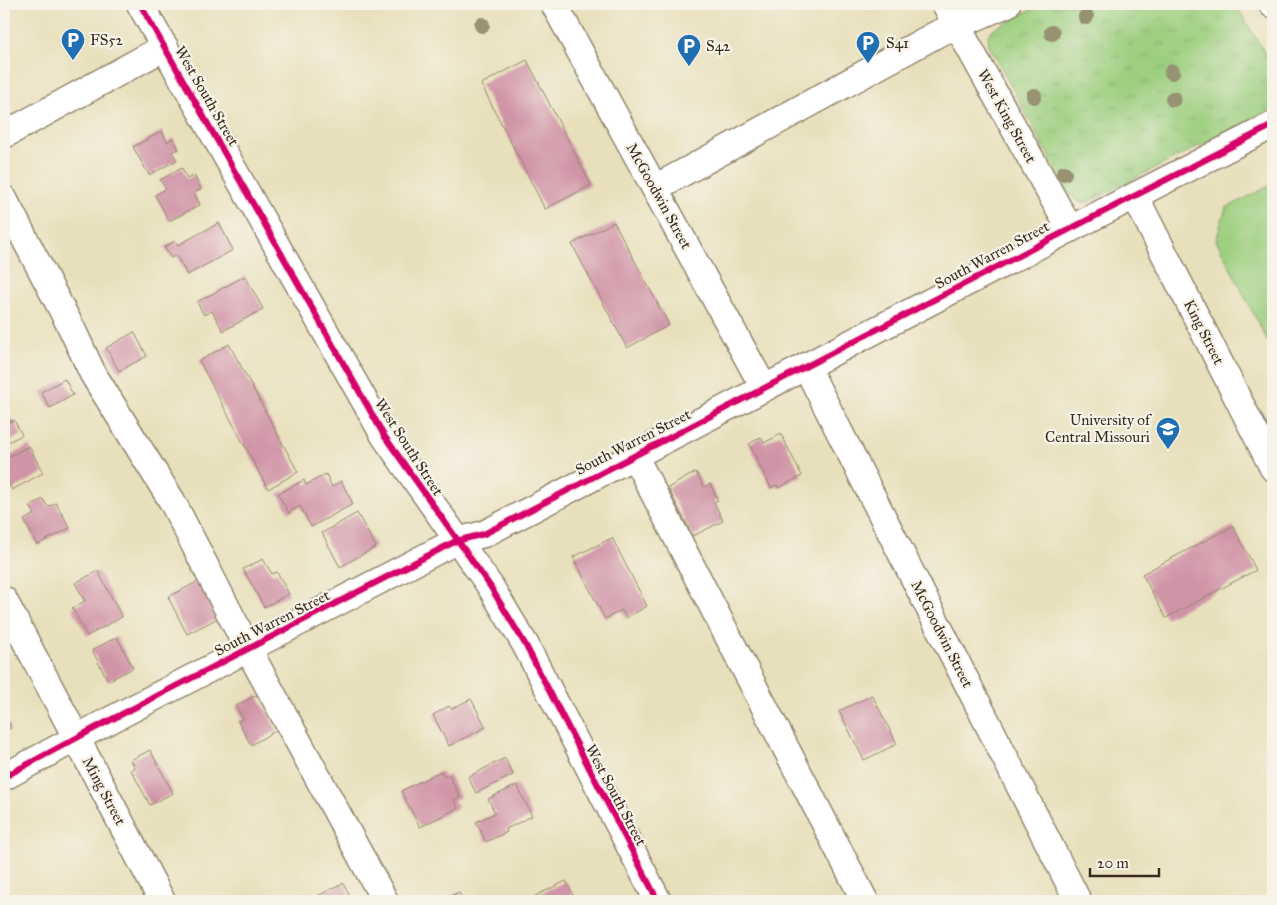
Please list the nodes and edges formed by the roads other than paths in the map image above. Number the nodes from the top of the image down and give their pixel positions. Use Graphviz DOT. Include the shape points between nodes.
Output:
graph roads {
  1 [pos="140,4"];
  2 [pos="554,4"];
  3 [pos="945,4"];
  4 [pos="1006,4"];
  5 [pos="957,27"];
  6 [pos="165,47"];
  7 [pos="1273,125"];
  8 [pos="4,135"];
  9 [pos="655,188"];
  10 [pos="1135,196"];
  11 [pos="4,199"];
  12 [pos="1070,228"];
  13 [pos="806,366"];
  14 [pos="764,388"];
  15 [pos="634,455"];
  16 [pos="1273,468"];
  17 [pos="456,540"];
  18 [pos="4,600"];
  19 [pos="248,649"];
  20 [pos="76,738"];
  21 [pos="4,777"];
  22 [pos="162,901"];
  23 [pos="385,901"];
  24 [pos="658,901"];
  25 [pos="865,901"];
  26 [pos="1078,901"];
  1 -- 6 [label="street, West South Street"];
  2 -- 9 [label="street, McGoodwin Street"];
  3 -- 5 [label="street, West King Street"];
  4 -- 5 [label="street"];
  5 -- 9 [label="street" via="938,34"];
  5 -- 12 [label="street, West King Street"];
  6 -- 8 [label="street"];
  6 -- 17 [label="street, West South Street" via="385,437"];
  7 -- 10 [label="street, South Warren Street"];
  9 -- 14 [label="street, McGoodwin Street"];
  10 -- 12 [label="street, South Warren Street"];
  10 -- 16 [label="street, King Street"];
  11 -- 19 [label="street" via="93,374 172,501"];
  12 -- 13 [label="street, South Warren Street"];
  13 -- 14 [label="street, South Warren Street"];
  13 -- 26 [label="street, McGoodwin Street"];
  14 -- 15 [label="street, South Warren Street"];
  15 -- 17 [label="street, South Warren Street" via="484,534"];
  15 -- 25 [label="street"];
  17 -- 19 [label="street, South Warren Street"];
  17 -- 24 [label="street, West South Street" via="490,586 525,644"];
  18 -- 20 [label="street, Ming Street"];
  19 -- 20 [label="street, South Warren Street"];
  19 -- 23 [label="street"];
  20 -- 21 [label="street, South Warren Street"];
  20 -- 22 [label="street, Ming Street"];
}
